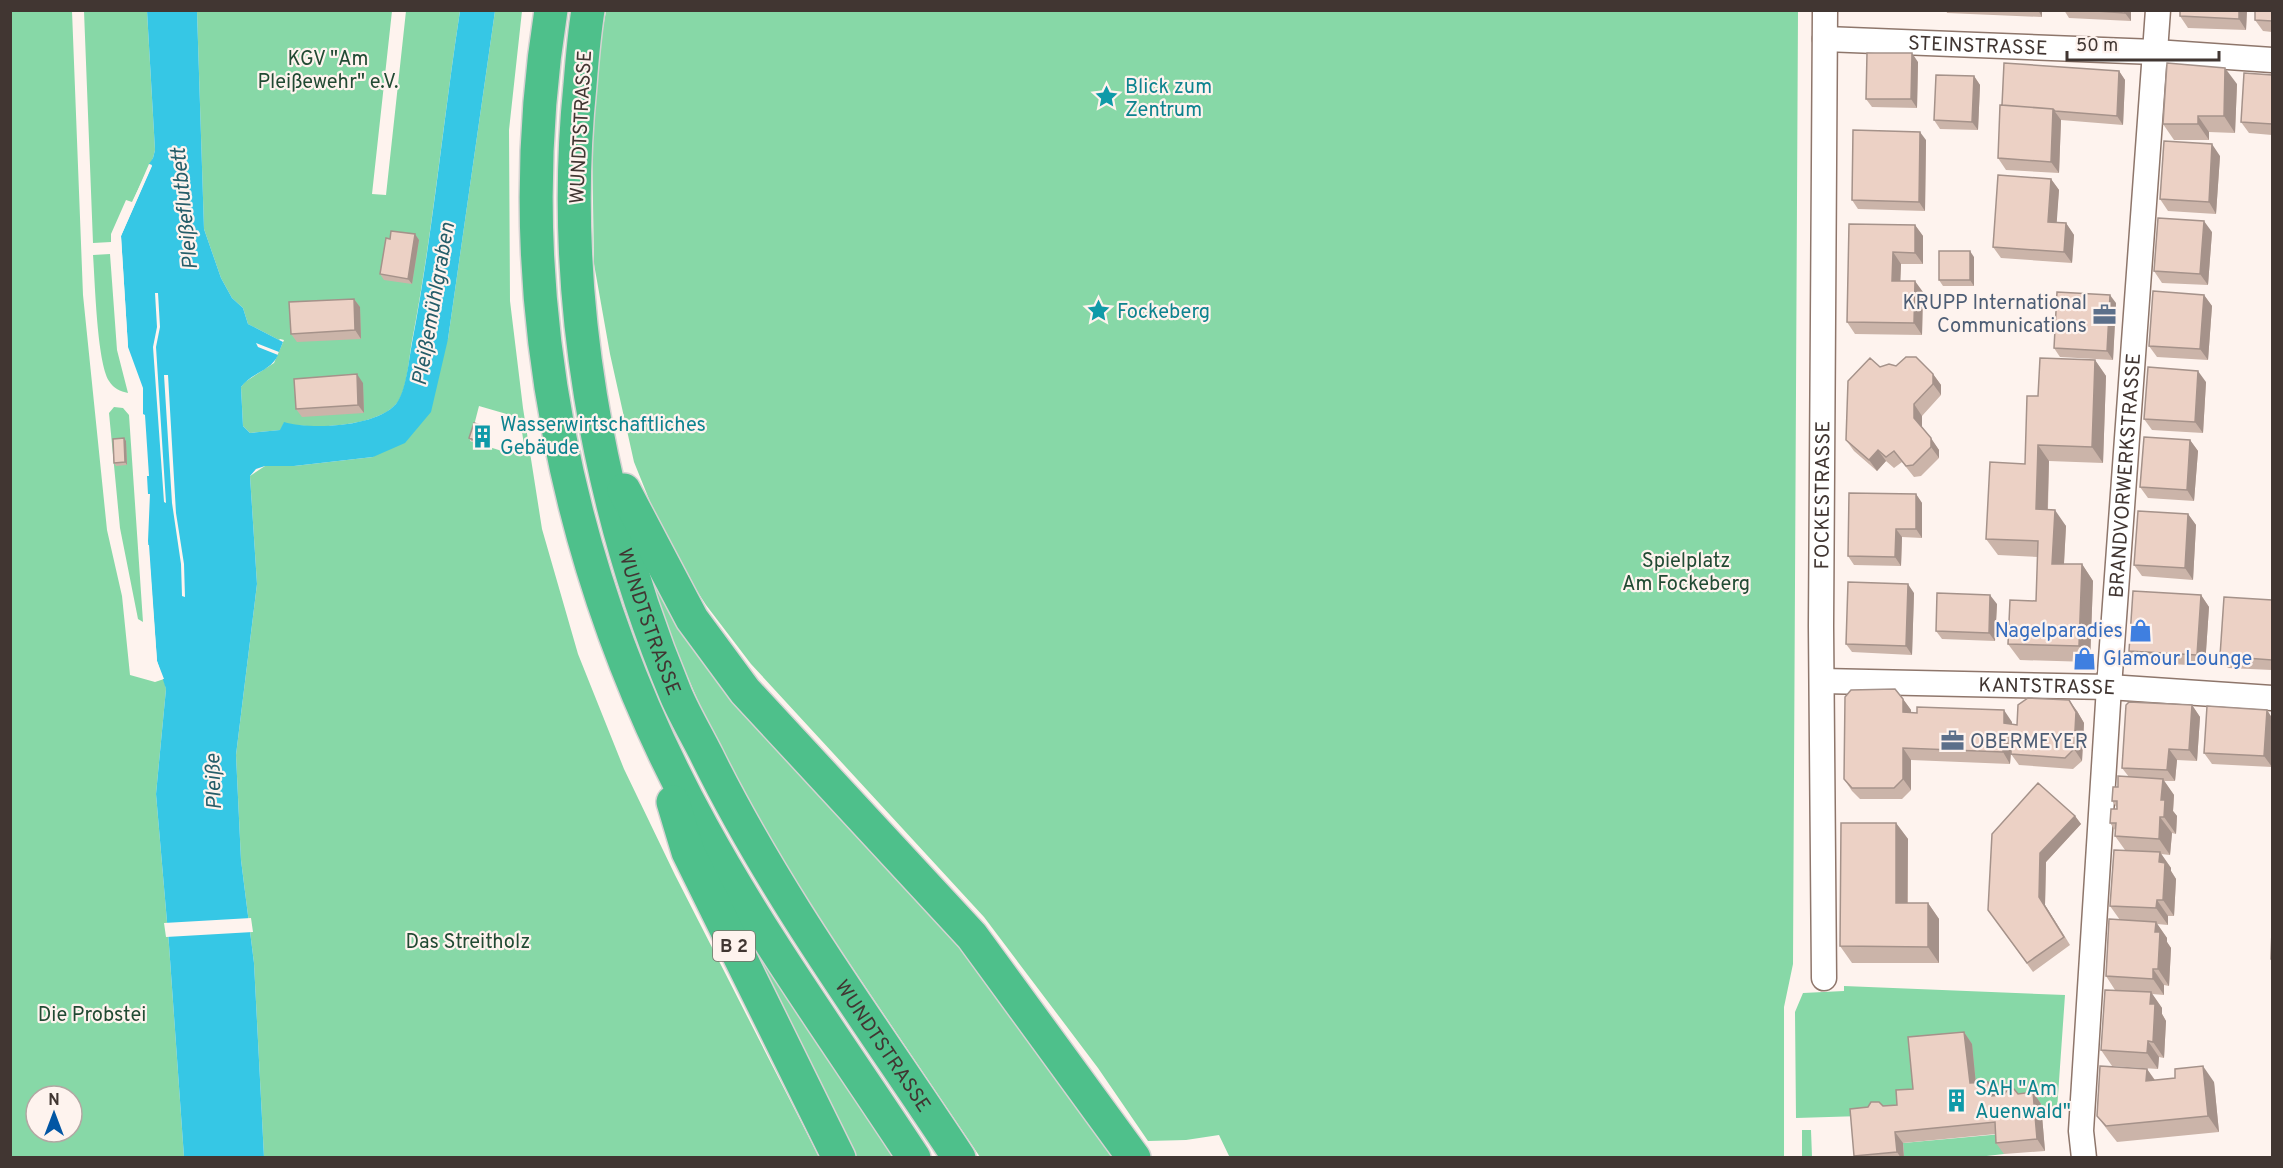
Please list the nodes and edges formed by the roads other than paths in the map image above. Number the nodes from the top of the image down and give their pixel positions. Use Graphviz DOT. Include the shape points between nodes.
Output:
graph roads {
  1 [pos="551,10"];
  2 [pos="588,10"];
  3 [pos="1826,10"];
  4 [pos="2158,10"];
  5 [pos="1826,39"];
  6 [pos="2155,52"];
  7 [pos="2272,60"];
  8 [pos="598,437"];
  9 [pos="1822,681"];
  10 [pos="2109,687"];
  11 [pos="2272,698"];
  12 [pos="650,725"];
  13 [pos="1824,978"];
  14 [pos="839,1158"];
  15 [pos="914,1158"];
  16 [pos="959,1158"];
  17 [pos="1134,1158"];
  18 [pos="2084,1158"];
  1 -- 12 [label="highway, WUNDTSTRASSE" via="539,124 537,221 546,352 579,528 620,652"];
  2 -- 8 [label="highway, WUNDTSTRASSE" via="575,132 574,200 577,282"];
  3 -- 5 [label="street, FOCKESTRASSE"];
  4 -- 6 [label="street, BRANDVORWERKSTRASSE"];
  5 -- 6 [label="street, STEINSTRASSE"];
  5 -- 9 [label="street, FOCKESTRASSE"];
  6 -- 7 [label="street, STEINSTRASSE"];
  6 -- 10 [label="street, BRANDVORWERKSTRASSE"];
  8 -- 16 [label="highway, WUNDTSTRASSE" via="638,591 677,696 717,777 799,919"];
  8 -- 17 [label="highway" via="692,619 745,691 972,936"];
  9 -- 10 [label="street, KANTSTRASSE"];
  9 -- 13 [label="street, FOCKESTRASSE"];
  10 -- 11 [label="street, KANTSTRASSE"];
  10 -- 18 [label="street, BRANDVORWERKSTRASSE" via="2081,1131"];
  12 -- 14 [label="highway, B 2" via="688,852"];
  12 -- 15 [label="highway, WUNDTSTRASSE" via="736,886"];
}
